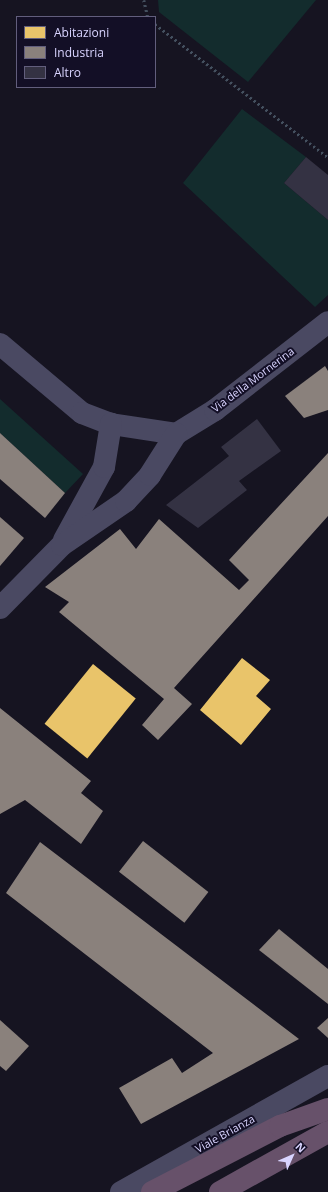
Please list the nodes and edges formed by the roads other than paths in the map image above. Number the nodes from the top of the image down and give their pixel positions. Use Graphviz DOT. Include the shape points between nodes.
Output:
graph roads {
  1 [pos="328,322"];
  2 [pos="0,344"];
  3 [pos="111,424"];
  4 [pos="176,434"];
  5 [pos="62,545"];
  6 [pos="0,608"];
  7 [pos="328,1076"];
  8 [pos="328,1109"];
  9 [pos="328,1132"];
  10 [pos="121,1192"];
  11 [pos="152,1192"];
  12 [pos="220,1192"];
  1 -- 4 [label="street, Via della Mornerina" via="215,410"];
  2 -- 3 [label="street" via="82,414"];
  3 -- 4 [label="street"];
  3 -- 5 [label="street, Via della Mornerina" via="104,467"];
  4 -- 5 [label="street, Via della Mornerina" via="150,475 126,501"];
  5 -- 6 [label="street, Via della Mornerina"];
  7 -- 10 [label="street, Viale Brianza"];
  8 -- 11 [label="highway" via="280,1126"];
  9 -- 12 [label="highway"];
}
